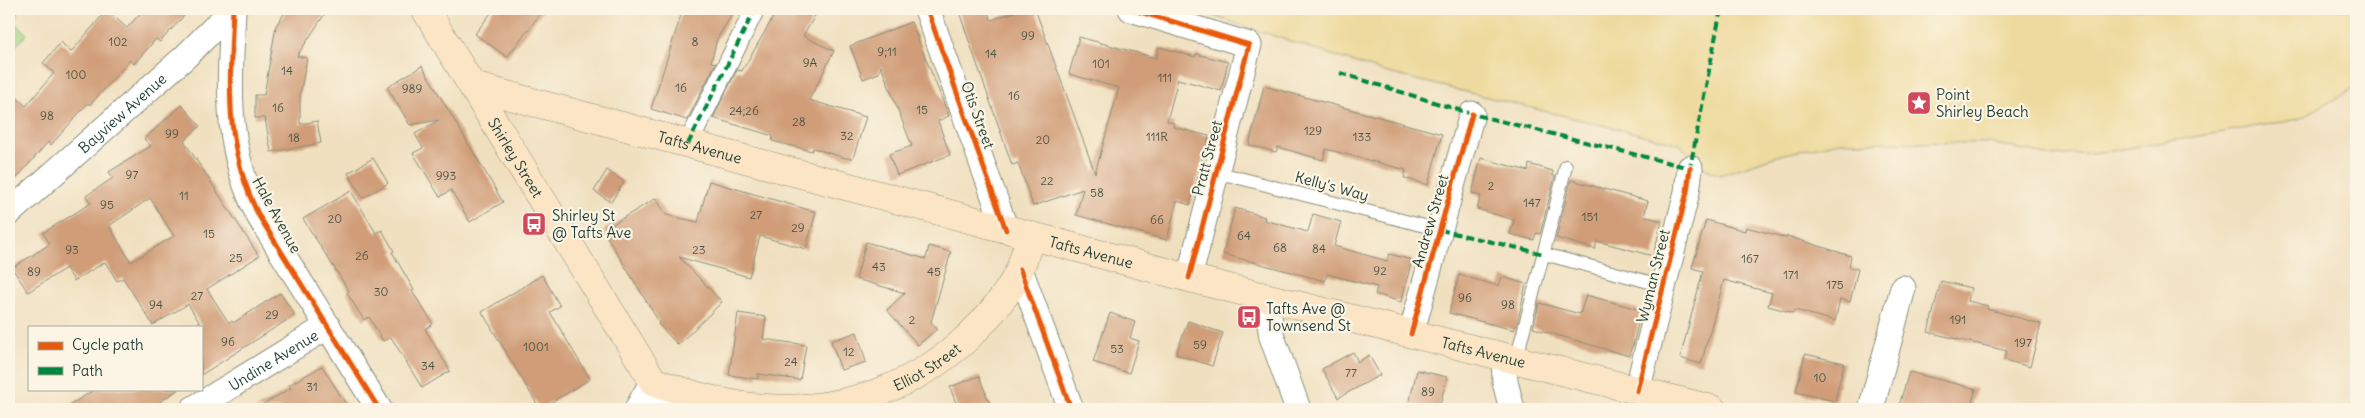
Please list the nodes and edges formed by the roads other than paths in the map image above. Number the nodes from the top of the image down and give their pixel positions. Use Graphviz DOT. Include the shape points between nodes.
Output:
graph roads {
  1 [pos="233,9"];
  2 [pos="425,9"];
  3 [pos="755,9"];
  4 [pos="927,9"];
  5 [pos="1131,9"];
  6 [pos="473,86"];
  7 [pos="1472,114"];
  8 [pos="688,144"];
  9 [pos="1566,166"];
  10 [pos="1690,168"];
  11 [pos="1216,172"];
  12 [pos="9,213"];
  13 [pos="1440,230"];
  14 [pos="1018,233"];
  15 [pos="1544,254"];
  16 [pos="1020,269"];
  17 [pos="1189,278"];
  18 [pos="1664,286"];
  19 [pos="1903,288"];
  20 [pos="1266,298"];
  21 [pos="328,326"];
  22 [pos="1411,334"];
  23 [pos="1510,359"];
  24 [pos="653,381"];
  25 [pos="1638,390"];
  26 [pos="193,409"];
  27 [pos="379,409"];
  28 [pos="637,409"];
  29 [pos="670,409"];
  30 [pos="1071,409"];
  31 [pos="1298,409"];
  32 [pos="1512,409"];
  33 [pos="1712,409"];
  34 [pos="1871,409"];
  1 -- 12 [label="street, Bayview Avenue" via="179,62"];
  1 -- 21 [label="street, Hale Avenue" via="230,118 239,168 259,216"];
  2 -- 6 [label="main road, Shirley Street"];
  3 -- 8 [label="street"];
  4 -- 14 [label="street, Otis Street"];
  5 -- 11 [label="street, Pratt Street" via="1249,45"];
  6 -- 8 [label="main road, Tafts Avenue"];
  6 -- 24 [label="main road, Shirley Street"];
  7 -- 13 [label="street, Andrew Street"];
  8 -- 14 [label="main road, Tafts Avenue"];
  9 -- 15 [label="lane"];
  10 -- 18 [label="street, Wyman Street"];
  11 -- 13 [label="lane, Kelly's Way"];
  11 -- 17 [label="street, Pratt Street"];
  13 -- 22 [label="street, Andrew Street"];
  14 -- 16 [label="main road"];
  14 -- 17 [label="main road, Tafts Avenue"];
  15 -- 18 [label="lane"];
  15 -- 23 [label="lane"];
  16 -- 24 [label="main road, Elliot Street" via="998,306 951,352 921,374 868,397 809,408 752,407 714,400"];
  16 -- 30 [label="street"];
  17 -- 20 [label="main road, Tafts Avenue"];
  18 -- 25 [label="street, Wyman Street"];
  19 -- 34 [label="street"];
  20 -- 22 [label="main road, Tafts Avenue"];
  20 -- 31 [label="street" via="1272,337"];
  21 -- 26 [label="street, Undine Avenue"];
  21 -- 27 [label="street, Hale Avenue"];
  22 -- 23 [label="main road, Tafts Avenue"];
  23 -- 25 [label="main road, Tafts Avenue"];
  23 -- 32 [label="street" via="1505,382"];
  24 -- 28 [label="street"];
  24 -- 29 [label="street"];
  25 -- 33 [label="main road, Tafts Avenue"];
}
